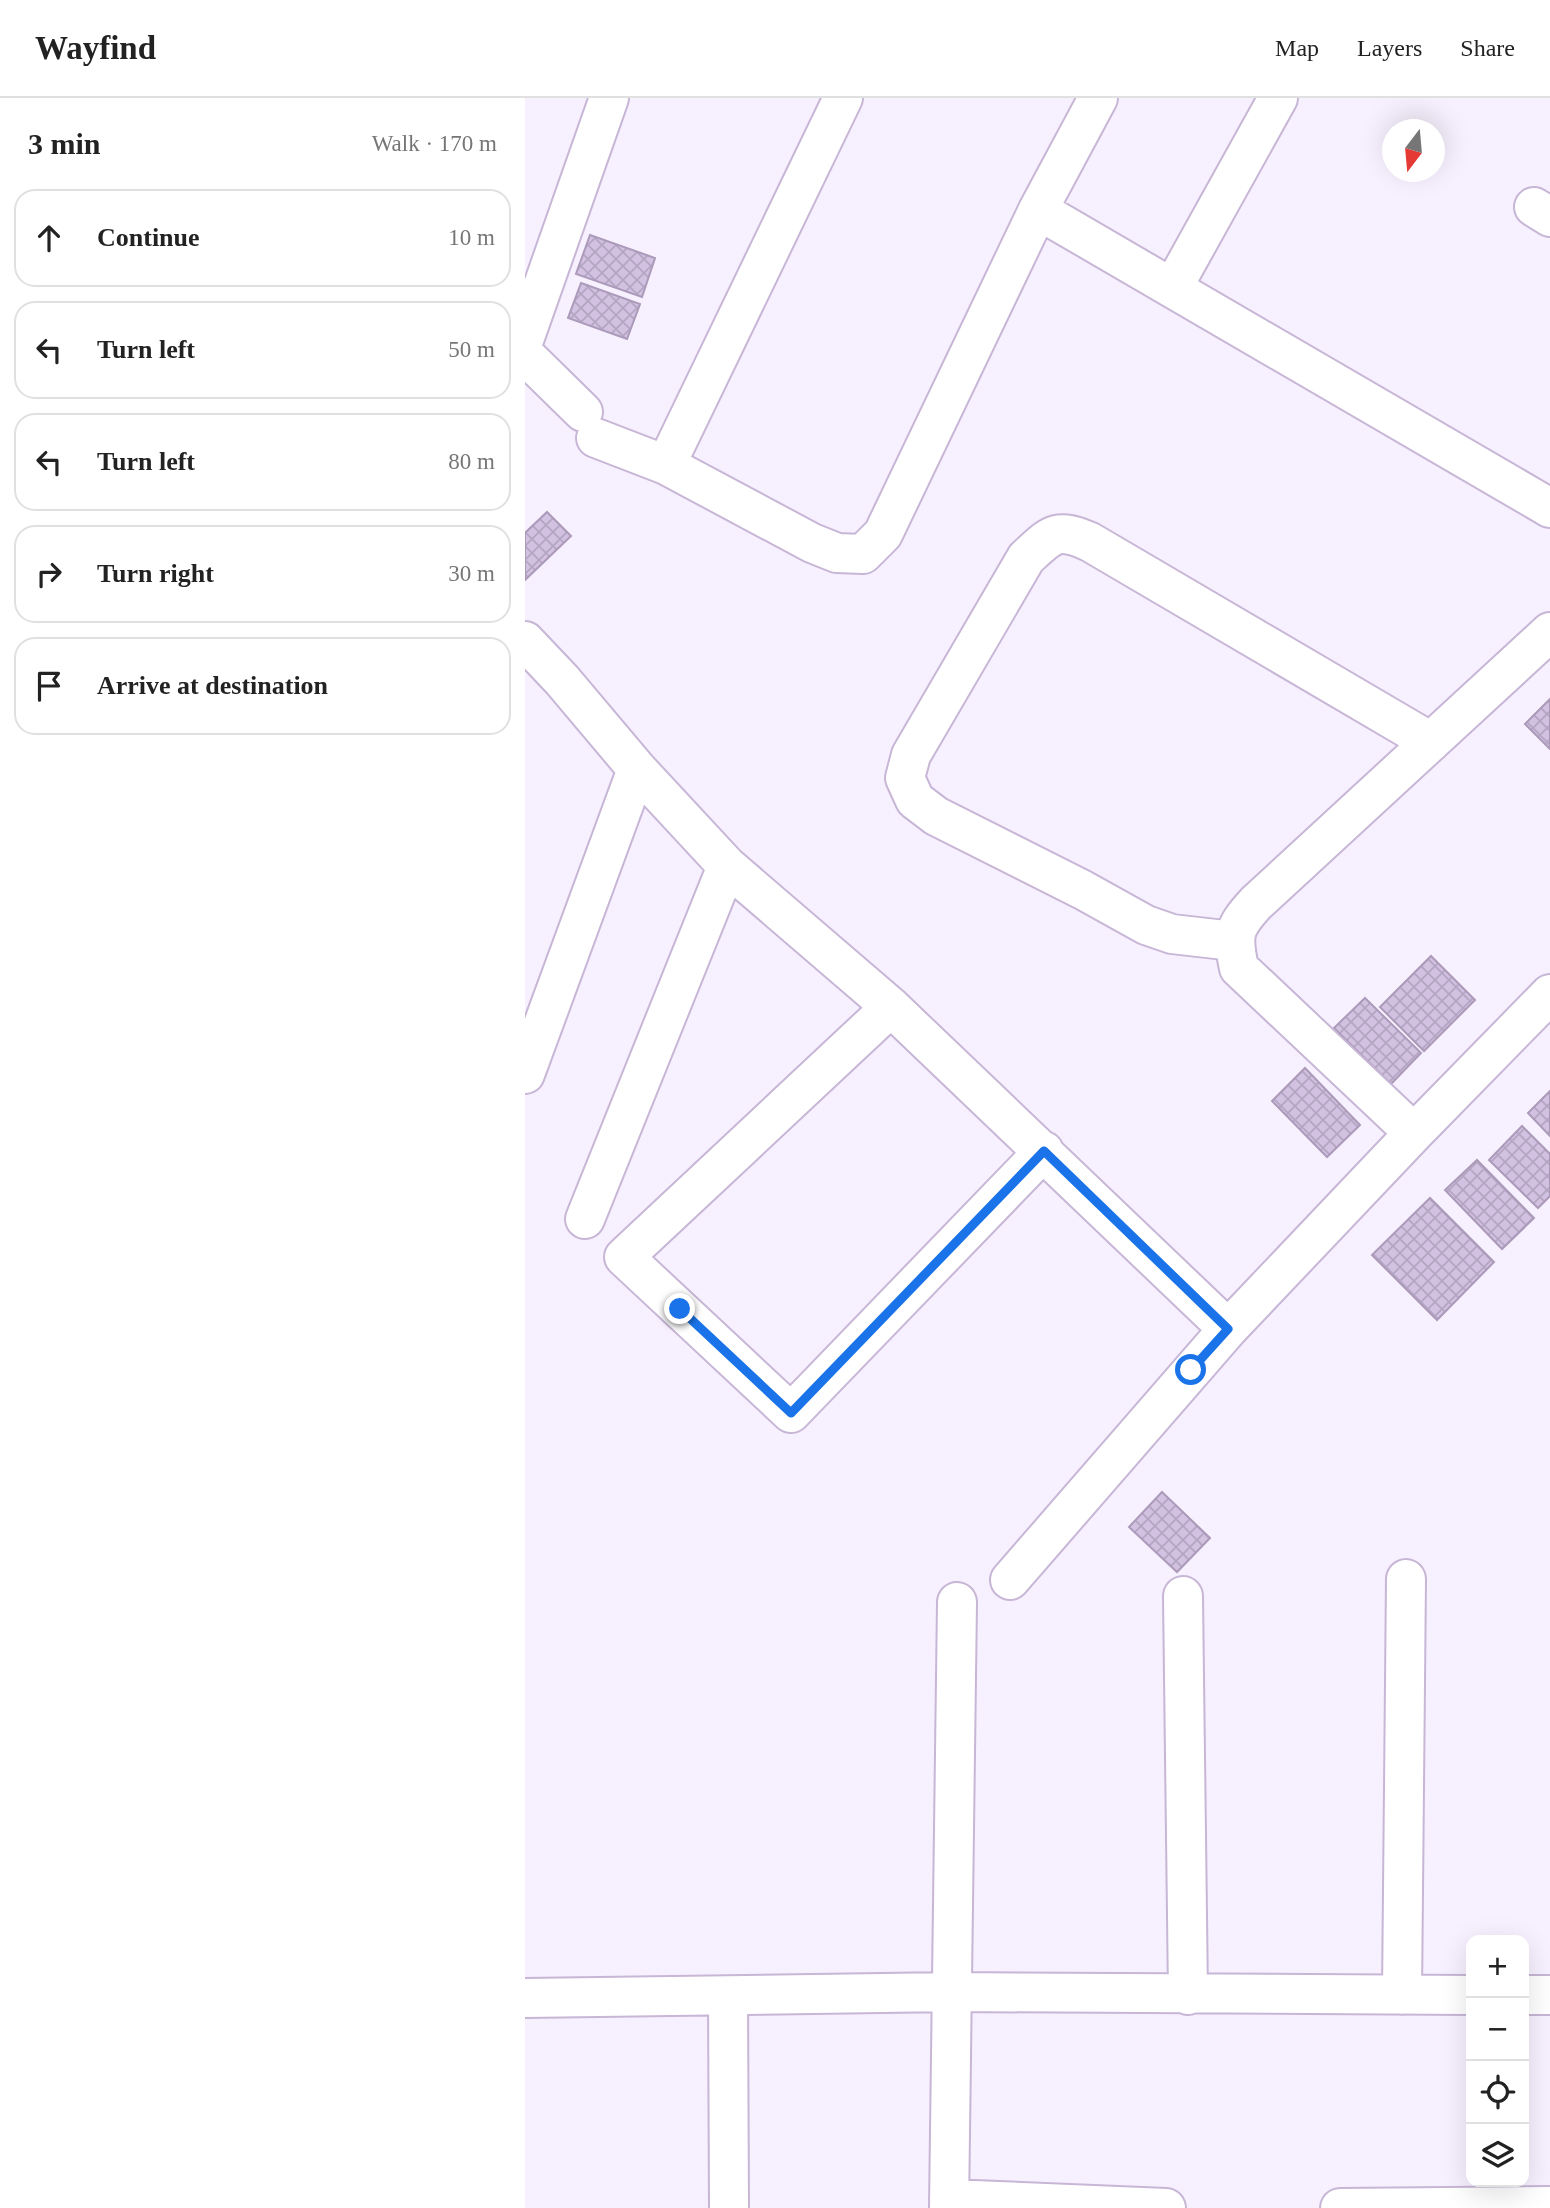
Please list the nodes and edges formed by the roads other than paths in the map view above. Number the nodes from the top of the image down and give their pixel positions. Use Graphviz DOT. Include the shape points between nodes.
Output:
graph roads {
  1 [pos="608,98"];
  2 [pos="843,98"];
  3 [pos="1098,98"];
  4 [pos="1278,98"];
  5 [pos="1038,210"];
  6 [pos="1173,287"];
  7 [pos="525,337"];
  8 [pos="525,355"];
  9 [pos="666,465"];
  10 [pos="1550,508"];
  11 [pos="1550,632"];
  12 [pos="525,640"];
  13 [pos="1431,742"];
  14 [pos="636,769"];
  15 [pos="727,866"];
  16 [pos="1233,942"];
  17 [pos="1550,994"];
  18 [pos="891,1007"];
  19 [pos="525,1074"];
  20 [pos="1414,1133"];
  21 [pos="1044,1151"];
  22 [pos="585,1219"];
  23 [pos="1228,1329"];
  24 [pos="1406,1578"];
  25 [pos="1010,1580"];
  26 [pos="1183,1596"];
  27 [pos="957,1602"];
  28 [pos="951,1992"];
  29 [pos="1188,1995"];
  30 [pos="1402,1995"];
  31 [pos="1466,1995"];
  32 [pos="1529,1995"];
  33 [pos="1550,1995"];
  34 [pos="728,1996"];
  35 [pos="525,1998"];
  36 [pos="949,2204"];
  37 [pos="1550,2206"];
  38 [pos="729,2208"];
  39 [pos="1166,2208"];
  40 [pos="1340,2208"];
  41 [pos="1395,2208"];
  1 -- 7 [label="street"];
  2 -- 9 [label="street"];
  3 -- 5 [label="street"];
  4 -- 6 [label="street"];
  5 -- 6 [label="street"];
  5 -- 9 [label="street" via="883,534 863,554 837,553 812,543"];
  6 -- 10 [label="street"];
  8 -- 9 [label="street" via="589,425"];
  11 -- 13 [label="street"];
  12 -- 14 [label="street"];
  13 -- 16 [label="street" via="1256,903 1241,920"];
  13 -- 16 [label="street" via="1090,542 1070,533 1049,536 1026,558 911,755 905,778 915,800 936,816 1146,925 1172,934"];
  14 -- 15 [label="street"];
  14 -- 19 [label="street"];
  15 -- 18 [label="street"];
  15 -- 22 [label="street"];
  16 -- 20 [label="street" via="1239,968"];
  17 -- 20 [label="street"];
  18 -- 21 [label="street"];
  18 -- 21 [label="street" via="624,1257 791,1413"];
  20 -- 23 [label="street"];
  21 -- 23 [label="street"];
  23 -- 25 [label="street"];
  24 -- 30 [label="street"];
  26 -- 29 [label="street"];
  27 -- 28 [label="street"];
  28 -- 29 [label="street"];
  28 -- 34 [label="street"];
  28 -- 36 [label="street"];
  29 -- 30 [label="street"];
  30 -- 31 [label="street"];
  32 -- 33 [label="street"];
  34 -- 35 [label="street"];
  34 -- 38 [label="street"];
  36 -- 39 [label="street"];
  37 -- 41 [label="street"];
  40 -- 41 [label="street"];
}
